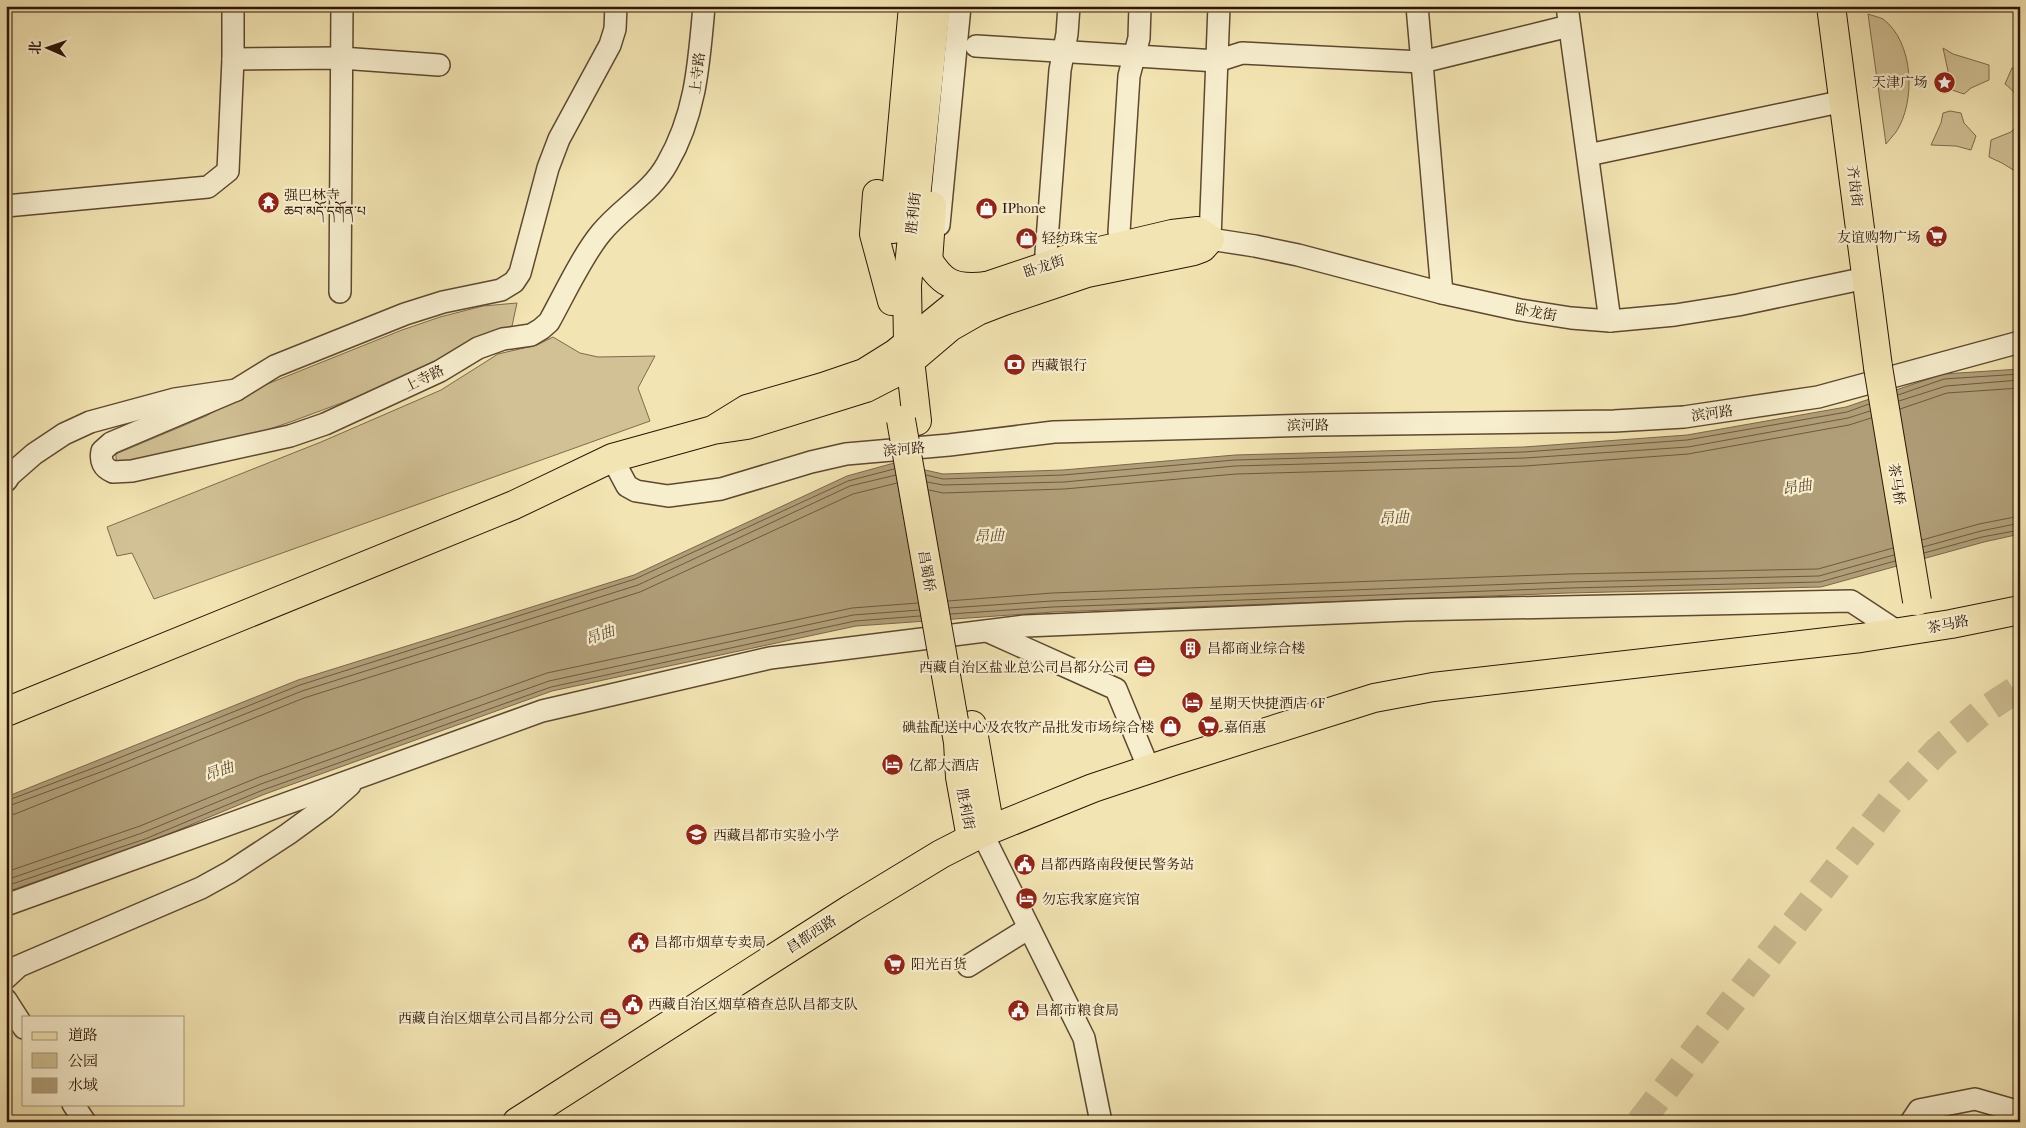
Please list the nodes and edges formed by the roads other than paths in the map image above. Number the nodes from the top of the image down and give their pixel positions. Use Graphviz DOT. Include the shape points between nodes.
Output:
graph roads {
  1 [pos="233,6"];
  2 [pos="342,6"];
  3 [pos="616,6"];
  4 [pos="704,6"];
  5 [pos="895,6"];
  6 [pos="913,6"];
  7 [pos="936,6"];
  8 [pos="950,6"];
  9 [pos="960,6"];
  10 [pos="1069,6"];
  11 [pos="1140,6"];
  12 [pos="1219,6"];
  13 [pos="1416,6"];
  14 [pos="1831,6"];
  15 [pos="1568,16"];
  16 [pos="976,46"];
  17 [pos="1064,52"];
  18 [pos="1135,57"];
  19 [pos="341,58"];
  20 [pos="234,59"];
  21 [pos="1216,61"];
  22 [pos="1422,62"];
  23 [pos="439,65"];
  24 [pos="1844,102"];
  25 [pos="1588,155"];
  26 [pos="6,206"];
  27 [pos="913,218"];
  28 [pos="1118,232"];
  29 [pos="1210,240"];
  30 [pos="1046,253"];
  31 [pos="928,262"];
  32 [pos="1866,278"];
  33 [pos="978,281"];
  34 [pos="340,292"];
  35 [pos="1442,293"];
  36 [pos="892,301"];
  37 [pos="1610,321"];
  38 [pos="2020,342"];
  39 [pos="903,357"];
  40 [pos="1878,367"];
  41 [pos="236,390"];
  42 [pos="909,421"];
  43 [pos="612,458"];
  44 [pos="6,481"];
  45 [pos="2020,610"];
  46 [pos="2020,628"];
  47 [pos="1910,630"];
  48 [pos="986,631"];
  49 [pos="6,712"];
  50 [pos="962,718"];
  51 [pos="1150,769"];
  52 [pos="355,779"];
  53 [pos="981,833"];
  54 [pos="6,905"];
  55 [pos="1029,928"];
  56 [pos="968,966"];
  57 [pos="6,978"];
  58 [pos="6,1000"];
  59 [pos="22,1025"];
  60 [pos="74,1106"];
  61 [pos="2020,1112"];
  62 [pos="85,1122"];
  63 [pos="517,1122"];
  64 [pos="1101,1122"];
  65 [pos="1911,1122"];
  1 -- 20 [label="street"];
  2 -- 19 [label="street"];
  3 -- 41 [label="street" via="615,29 610,45 559,139 520,273 514,282 501,290 405,314 275,366"];
  4 -- 41 [label="street, 上寺路" via="693,100 667,166 644,193 601,233 549,322 541,330 484,346 440,371 325,424 290,436 132,471 112,472 102,463 102,451 111,443"];
  5 -- 36 [label="main road" via="874,234"];
  6 -- 36 [label="main road, 胜利街" via="893,225"];
  7 -- 27 [label="main road, 胜利街"];
  8 -- 31 [label="main road"];
  9 -- 33 [label="street" via="937,246 946,270"];
  10 -- 17 [label="street"];
  11 -- 18 [label="street"];
  12 -- 21 [label="street"];
  13 -- 22 [label="street"];
  14 -- 24 [label="main road, 齐齿街"];
  15 -- 22 [label="street"];
  15 -- 25 [label="street"];
  16 -- 17 [label="street"];
  17 -- 18 [label="street"];
  17 -- 30 [label="street"];
  18 -- 21 [label="street"];
  18 -- 28 [label="street" via="1129,76"];
  19 -- 20 [label="street"];
  19 -- 23 [label="street"];
  19 -- 34 [label="street"];
  20 -- 26 [label="street" via="228,171 208,186"];
  21 -- 22 [label="street" via="1242,53"];
  21 -- 29 [label="street"];
  22 -- 35 [label="street"];
  24 -- 25 [label="street"];
  24 -- 32 [label="main road, 齐齿街"];
  25 -- 37 [label="street"];
  27 -- 31 [label="main road" via="914,233"];
  27 -- 39 [label="main road, 胜利街"];
  29 -- 33 [label="main road, 卧龙街" via="1198,231 1172,234"];
  29 -- 35 [label="street, 卧龙街" via="1298,255"];
  29 -- 39 [label="main road, 卧龙街" via="1194,251 1087,273 1032,291 978,312"];
  31 -- 33 [label="main road" via="942,279 954,286 962,288"];
  32 -- 37 [label="street, 卧龙街" via="1738,305"];
  32 -- 40 [label="main road, 齐齿街"];
  33 -- 39 [label="main road, 卧龙街"];
  35 -- 37 [label="street, 卧龙街" via="1529,312"];
  36 -- 39 [label="main road, 胜利街"];
  38 -- 43 [label="street, 滨河路" via="1818,398 1684,417 1054,432 846,454 721,489 668,496 636,491 627,486"];
  39 -- 42 [label="main road, 胜利街"];
  39 -- 43 [label="main road" via="866,388 747,426 714,430"];
  40 -- 47 [label="main road, 茶马桥, bridge" via="1917,601"];
  41 -- 44 [label="street" via="175,399 90,422 34,454"];
  42 -- 50 [label="main road, 昌蜀桥, bridge"];
  43 -- 49 [label="main road" via="514,505"];
  45 -- 47 [label="main road, 茶马路"];
  46 -- 47 [label="main road, 茶马路" via="1935,644"];
  47 -- 48 [label="street" via="1851,601 1407,610 1025,626"];
  47 -- 51 [label="main road, 昌都西路" via="1433,687 1374,698"];
  48 -- 51 [label="street" via="1116,689"];
  48 -- 52 [label="street" via="770,658 552,709"];
  50 -- 53 [label="main road, 胜利街" via="958,742 960,777"];
  51 -- 53 [label="main road, 昌都西路" via="1084,791"];
  52 -- 54 [label="street"];
  52 -- 57 [label="street" via="325,807 230,872 201,888 19,966"];
  53 -- 55 [label="street"];
  53 -- 63 [label="main road, 昌都西路" via="852,908"];
  55 -- 56 [label="street"];
  55 -- 64 [label="street" via="1084,1038"];
  58 -- 59 [label="street"];
  60 -- 62 [label="street"];
  61 -- 65 [label="street" via="1975,1100 1919,1110"];
}
